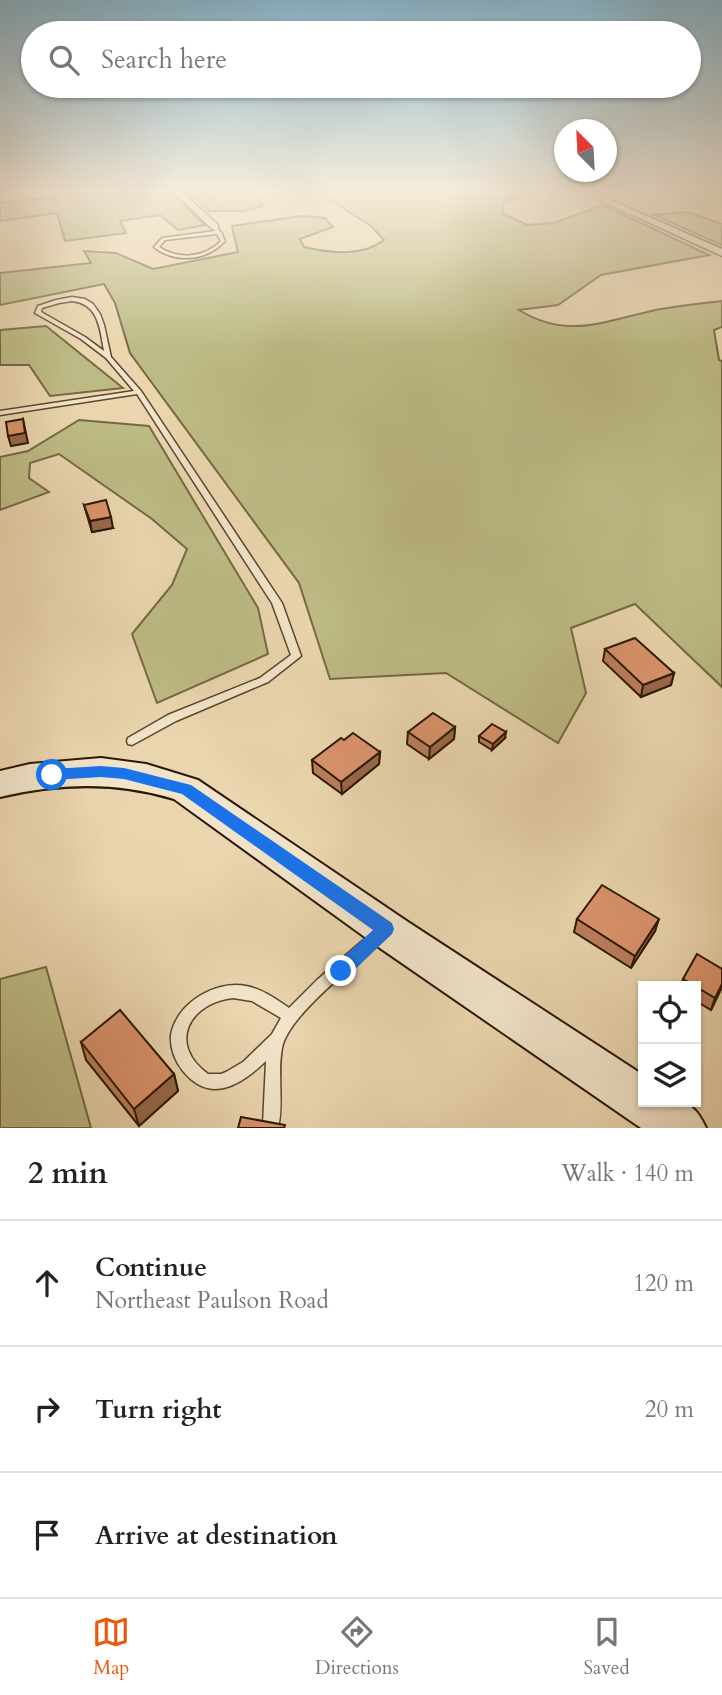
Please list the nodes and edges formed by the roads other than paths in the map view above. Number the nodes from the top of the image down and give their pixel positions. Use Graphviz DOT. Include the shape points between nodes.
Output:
graph roads {
  1 [pos="160,243"];
  2 [pos="221,243"];
  3 [pos="699,243"];
  4 [pos="722,253"];
  5 [pos="108,357"];
  6 [pos="139,392"];
  7 [pos="0,413"];
  8 [pos="132,741"];
  9 [pos="0,784"];
  10 [pos="386,929"];
  11 [pos="292,1017"];
  12 [pos="277,1039"];
  13 [pos="271,1125"];
  14 [pos="682,1128"];
  1 -- 2 [label="lane" via="156,247 179,257 204,253"];
  3 -- 4 [label="street"];
  5 -- 5 [label="lane" via="38,313 40,307 71,298 87,300 93,306"];
  5 -- 6 [label="lane"];
  6 -- 7 [label="lane"];
  6 -- 8 [label="lane" via="277,603 296,656 264,680 172,718"];
  9 -- 10 [label="street" via="101,771 186,789"];
  10 -- 11 [label="lane"];
  10 -- 14 [label="street"];
  11 -- 12 [label="lane"];
  11 -- 12 [label="lane" via="254,996 223,993 189,1013 180,1026 177,1045 185,1064 211,1082 251,1065"];
  12 -- 13 [label="lane"];
}
